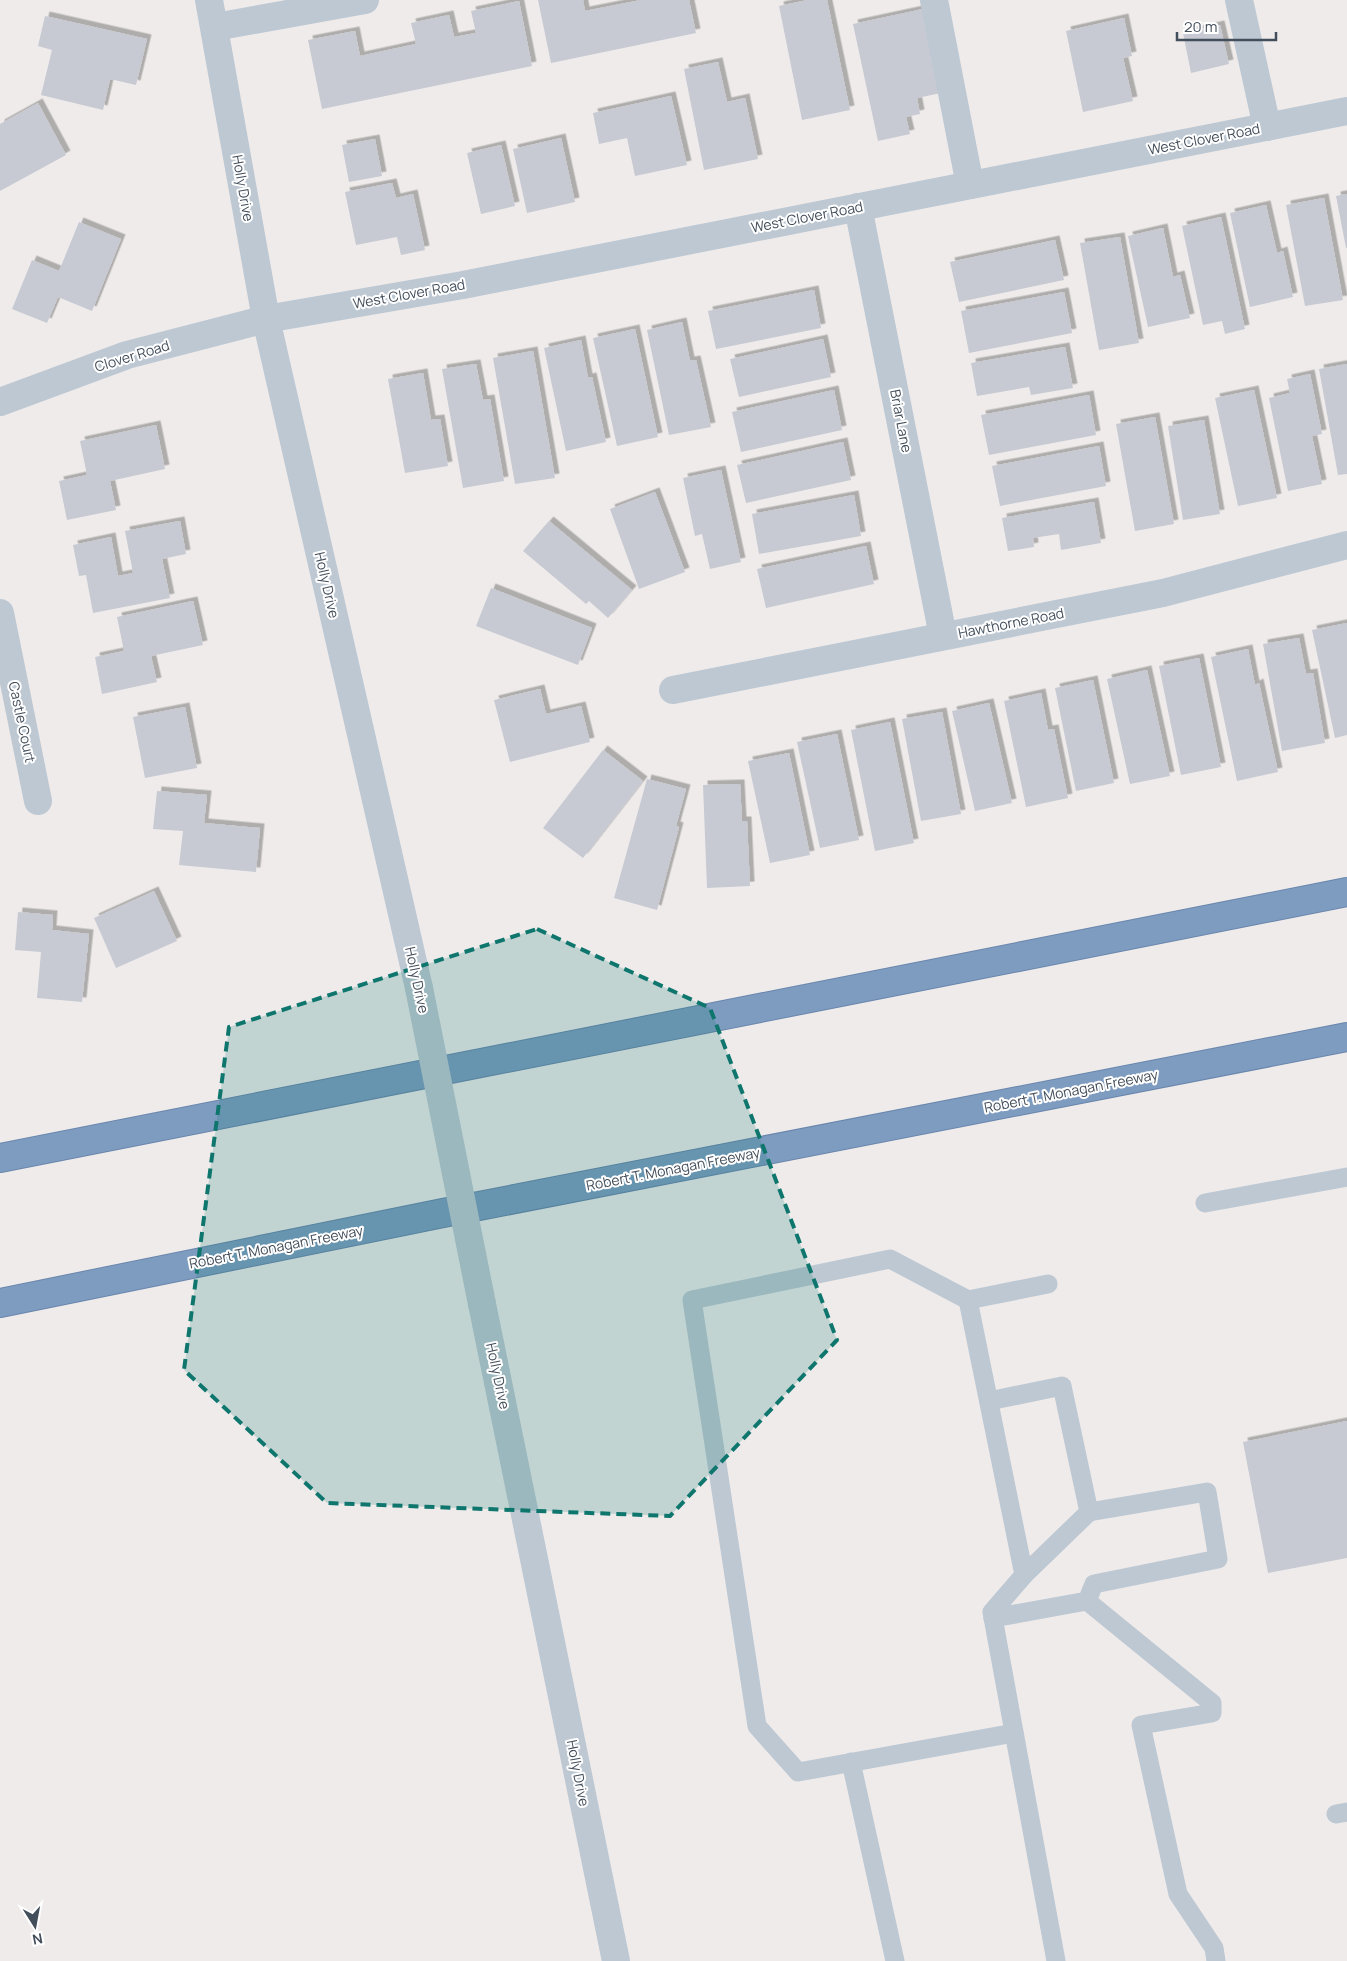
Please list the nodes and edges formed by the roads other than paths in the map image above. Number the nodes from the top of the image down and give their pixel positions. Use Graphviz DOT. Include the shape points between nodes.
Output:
graph roads {
  1 [pos="210,0"];
  2 [pos="364,0"];
  3 [pos="934,0"];
  4 [pos="1239,0"];
  5 [pos="215,27"];
  6 [pos="1347,111"];
  7 [pos="1267,127"];
  8 [pos="970,185"];
  9 [pos="858,207"];
  10 [pos="266,320"];
  11 [pos="0,402"];
  12 [pos="1347,546"];
  13 [pos="0,613"];
  14 [pos="944,636"];
  15 [pos="673,690"];
  16 [pos="38,801"];
  17 [pos="1347,892"];
  18 [pos="1347,1037"];
  19 [pos="0,1158"];
  20 [pos="1347,1177"];
  21 [pos="1206,1203"];
  22 [pos="1048,1284"];
  23 [pos="968,1300"];
  24 [pos="0,1303"];
  25 [pos="989,1401"];
  26 [pos="1089,1512"];
  27 [pos="1024,1575"];
  28 [pos="1087,1601"];
  29 [pos="993,1618"];
  30 [pos="1014,1733"];
  31 [pos="851,1762"];
  32 [pos="616,1961"];
  33 [pos="896,1961"];
  34 [pos="1056,1961"];
  35 [pos="1216,1961"];
  1 -- 5 [label="street, Holly Drive"];
  2 -- 5 [label="street"];
  3 -- 8 [label="street"];
  4 -- 7 [label="street"];
  5 -- 10 [label="street, Holly Drive"];
  6 -- 7 [label="street, West Clover Road"];
  7 -- 8 [label="street, West Clover Road"];
  8 -- 9 [label="street, West Clover Road"];
  9 -- 10 [label="street, West Clover Road" via="463,285"];
  9 -- 14 [label="street, Briar Lane"];
  10 -- 11 [label="street, Clover Road" via="127,355"];
  10 -- 32 [label="street, Holly Drive, bridge" via="419,988"];
  12 -- 14 [label="street, Hawthorne Road" via="1163,593"];
  13 -- 16 [label="street, Castle Court"];
  14 -- 15 [label="street, Hawthorne Road"];
  17 -- 19 [label="highway"];
  18 -- 24 [label="highway, Robert T. Monagan Freeway"];
  20 -- 21 [label="lane"];
  22 -- 23 [label="lane"];
  23 -- 25 [label="lane"];
  23 -- 31 [label="lane" via="890,1259 692,1300 757,1726 798,1772"];
  25 -- 26 [label="lane" via="1062,1386"];
  25 -- 27 [label="lane"];
  26 -- 27 [label="lane"];
  26 -- 28 [label="lane" via="1207,1492 1218,1559 1094,1584"];
  27 -- 29 [label="lane" via="992,1612"];
  28 -- 29 [label="lane"];
  28 -- 35 [label="lane" via="1212,1703 1212,1713 1142,1725 1178,1894 1214,1948"];
  29 -- 30 [label="lane"];
  30 -- 31 [label="lane"];
  30 -- 34 [label="lane"];
  31 -- 33 [label="lane"];
}
